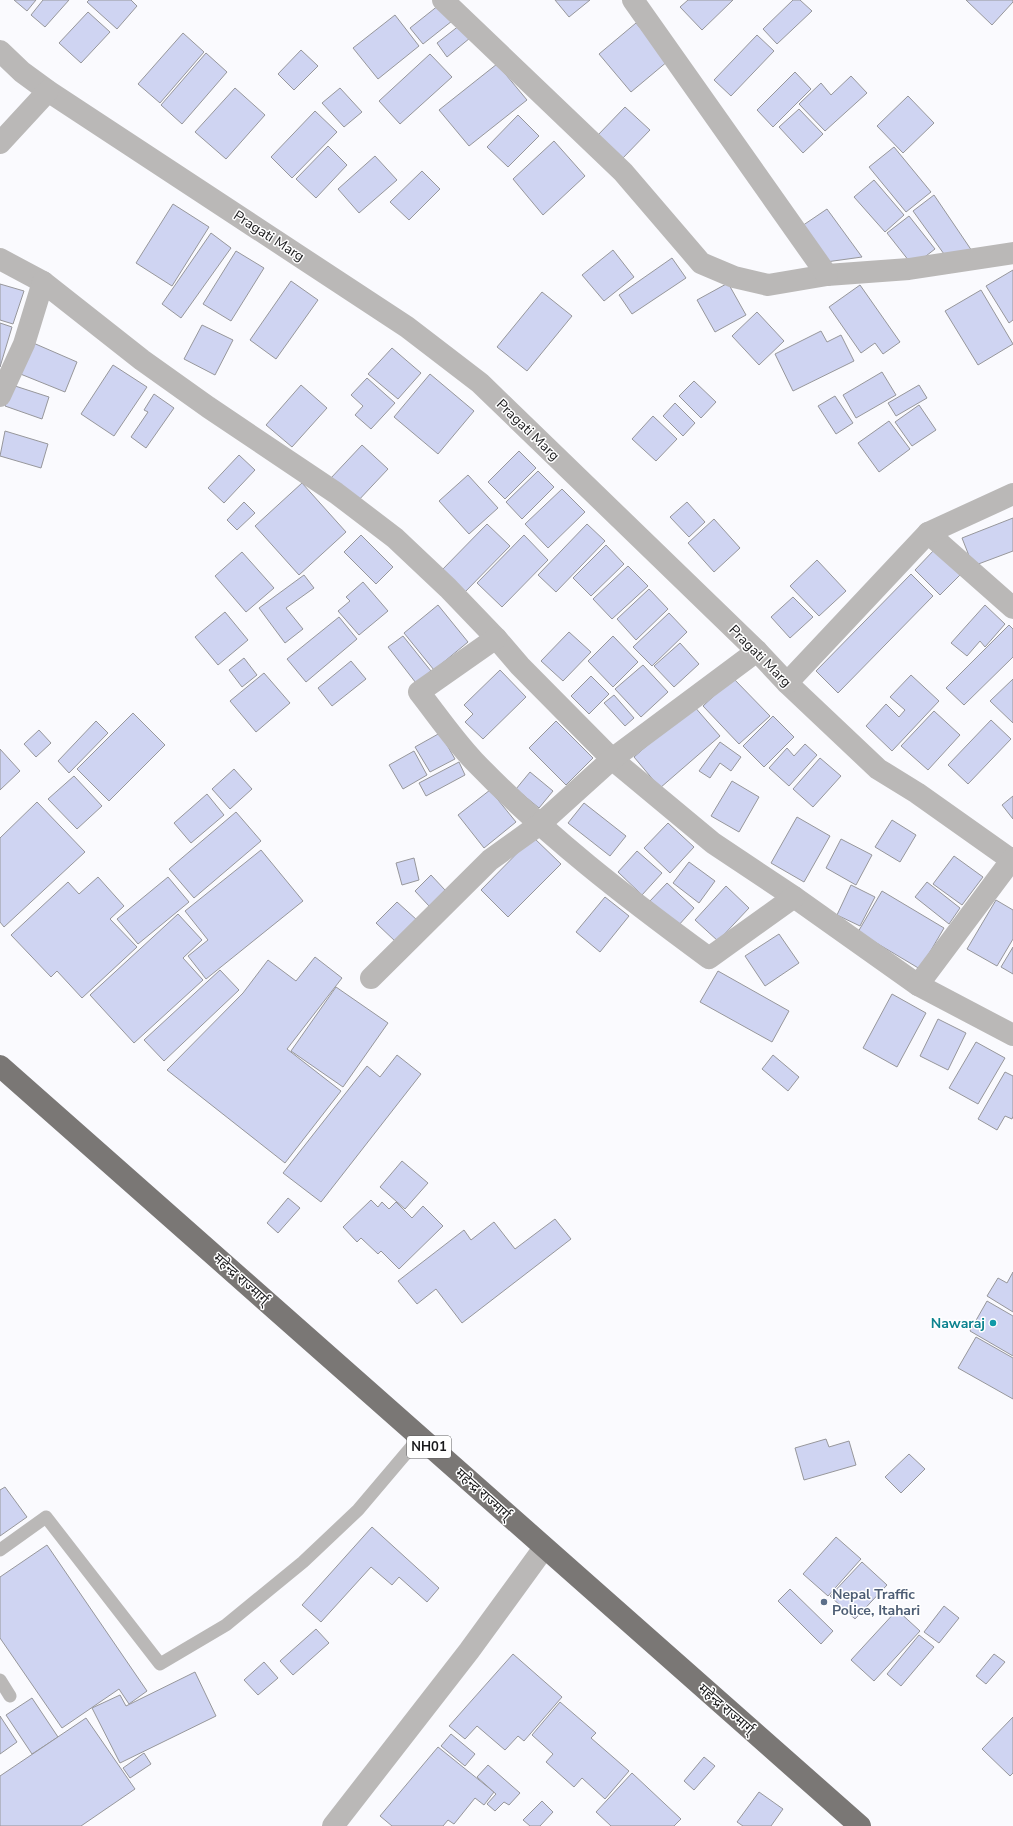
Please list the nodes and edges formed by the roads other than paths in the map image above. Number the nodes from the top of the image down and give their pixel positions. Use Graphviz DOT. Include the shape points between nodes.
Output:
graph roads {
  1 [pos="443,0"];
  2 [pos="633,0"];
  3 [pos="0,51"];
  4 [pos="48,91"];
  5 [pos="0,143"];
  6 [pos="1013,253"];
  7 [pos="0,259"];
  8 [pos="827,275"];
  9 [pos="43,282"];
  10 [pos="0,396"];
  11 [pos="1013,494"];
  12 [pos="928,533"];
  13 [pos="1013,608"];
  14 [pos="496,638"];
  15 [pos="757,651"];
  16 [pos="787,683"];
  17 [pos="612,759"];
  18 [pos="540,824"];
  19 [pos="1012,859"];
  20 [pos="794,897"];
  21 [pos="371,978"];
  22 [pos="918,984"];
  23 [pos="1013,1036"];
  24 [pos="0,1066"];
  25 [pos="420,1438"];
  26 [pos="544,1548"];
  27 [pos="0,1550"];
  28 [pos="0,1680"];
  29 [pos="10,1696"];
  30 [pos="333,1826"];
  31 [pos="860,1826"];
  1 -- 8 [label="street" via="623,172 701,263 734,277 768,285"];
  2 -- 8 [label="street"];
  3 -- 4 [label="street, Pragati Marg" via="22,72"];
  4 -- 5 [label="street"];
  4 -- 15 [label="street, Pragati Marg" via="407,327 480,383"];
  6 -- 8 [label="street" via="909,269"];
  7 -- 9 [label="street"];
  9 -- 10 [label="street" via="24,344"];
  9 -- 14 [label="street" via="142,360 336,493 389,534 448,588"];
  11 -- 12 [label="street"];
  12 -- 13 [label="street"];
  12 -- 16 [label="street"];
  14 -- 17 [label="street" via="520,666"];
  14 -- 18 [label="street" via="419,692 473,760"];
  15 -- 16 [label="street, Pragati Marg"];
  15 -- 17 [label="street"];
  16 -- 19 [label="street, Pragati Marg" via="878,769"];
  17 -- 18 [label="street"];
  17 -- 20 [label="street" via="713,843"];
  18 -- 20 [label="street" via="624,896 709,958"];
  18 -- 21 [label="street" via="490,860"];
  19 -- 22 [label="street"];
  20 -- 22 [label="street"];
  22 -- 23 [label="street"];
  24 -- 25 [label="highway, महेन्द्र राज्मार्ग् / NH01"];
  25 -- 26 [label="highway, महेन्द्र राज्मार्ग् / NH01"];
  25 -- 27 [label="lane" via="358,1510 303,1562 226,1625 160,1664 46,1517"];
  26 -- 30 [label="street" via="469,1651"];
  26 -- 31 [label="highway, महेन्द्र राज्मार्ग् / NH01"];
  28 -- 29 [label="lane"];
}
